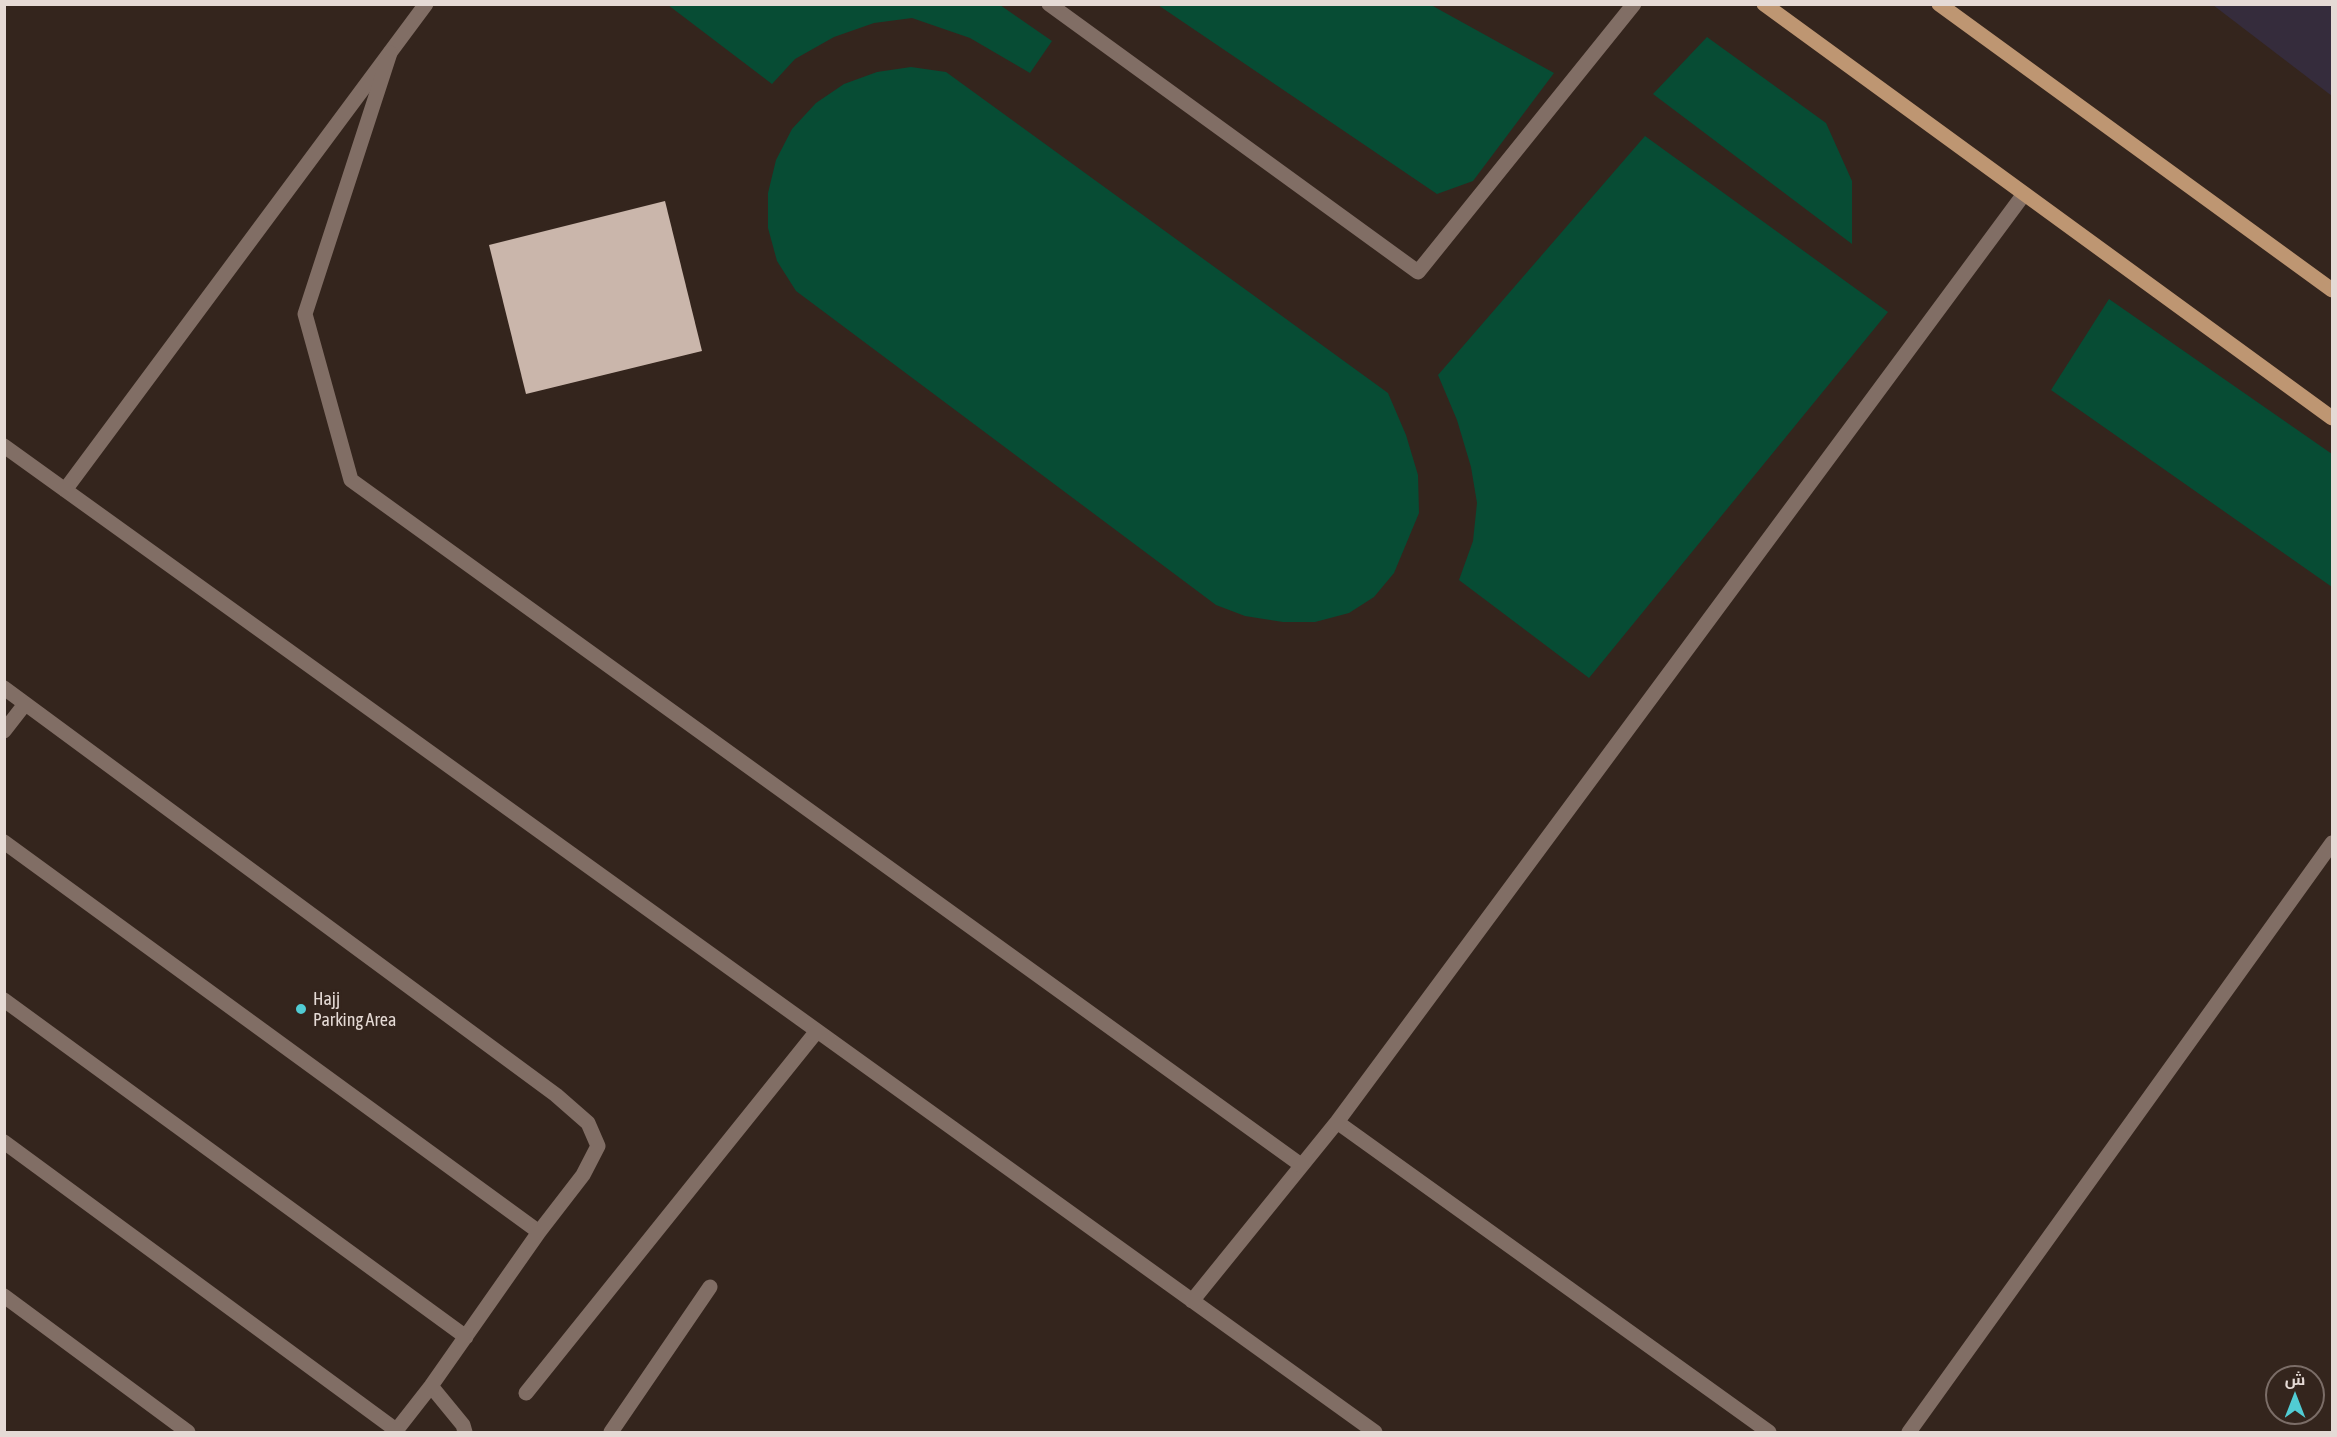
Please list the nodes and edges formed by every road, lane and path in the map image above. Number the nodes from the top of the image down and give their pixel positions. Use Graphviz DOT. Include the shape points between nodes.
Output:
graph roads {
  1 [pos="426,4"];
  2 [pos="1049,4"];
  3 [pos="1634,4"];
  4 [pos="1764,4"];
  5 [pos="1939,4"];
  6 [pos="390,53"];
  7 [pos="2024,194"];
  8 [pos="2332,290"];
  9 [pos="2332,418"];
  10 [pos="4,446"];
  11 [pos="65,489"];
  12 [pos="4,688"];
  13 [pos="25,704"];
  14 [pos="4,731"];
  15 [pos="4,842"];
  16 [pos="2332,843"];
  17 [pos="4,1000"];
  18 [pos="817,1031"];
  19 [pos="1337,1122"];
  20 [pos="4,1142"];
  21 [pos="1301,1165"];
  22 [pos="539,1232"];
  23 [pos="710,1287"];
  24 [pos="4,1296"];
  25 [pos="1192,1301"];
  26 [pos="466,1337"];
  27 [pos="431,1386"];
  28 [pos="526,1393"];
  29 [pos="395,1431"];
  30 [pos="188,1432"];
  31 [pos="465,1432"];
  32 [pos="611,1432"];
  33 [pos="1375,1432"];
  34 [pos="1769,1432"];
  35 [pos="1909,1432"];
  1 -- 6 [label="street"];
  2 -- 3 [label="street" via="1418,272"];
  4 -- 7 [label="main road"];
  5 -- 8 [label="main road"];
  6 -- 11 [label="street"];
  6 -- 21 [label="street" via="305,314 351,480"];
  7 -- 9 [label="main road"];
  7 -- 19 [label="street"];
  10 -- 11 [label="street"];
  11 -- 18 [label="street"];
  12 -- 13 [label="street"];
  13 -- 14 [label="street"];
  13 -- 22 [label="street" via="556,1095 588,1123 598,1146 583,1175"];
  15 -- 22 [label="street"];
  16 -- 35 [label="street"];
  17 -- 26 [label="street"];
  18 -- 25 [label="street"];
  18 -- 28 [label="street"];
  19 -- 21 [label="street"];
  19 -- 34 [label="street"];
  20 -- 29 [label="street"];
  21 -- 25 [label="street"];
  22 -- 26 [label="street"];
  23 -- 32 [label="street"];
  24 -- 30 [label="street"];
  25 -- 33 [label="street"];
  26 -- 27 [label="street"];
  27 -- 29 [label="street"];
  27 -- 31 [label="street"];
}
